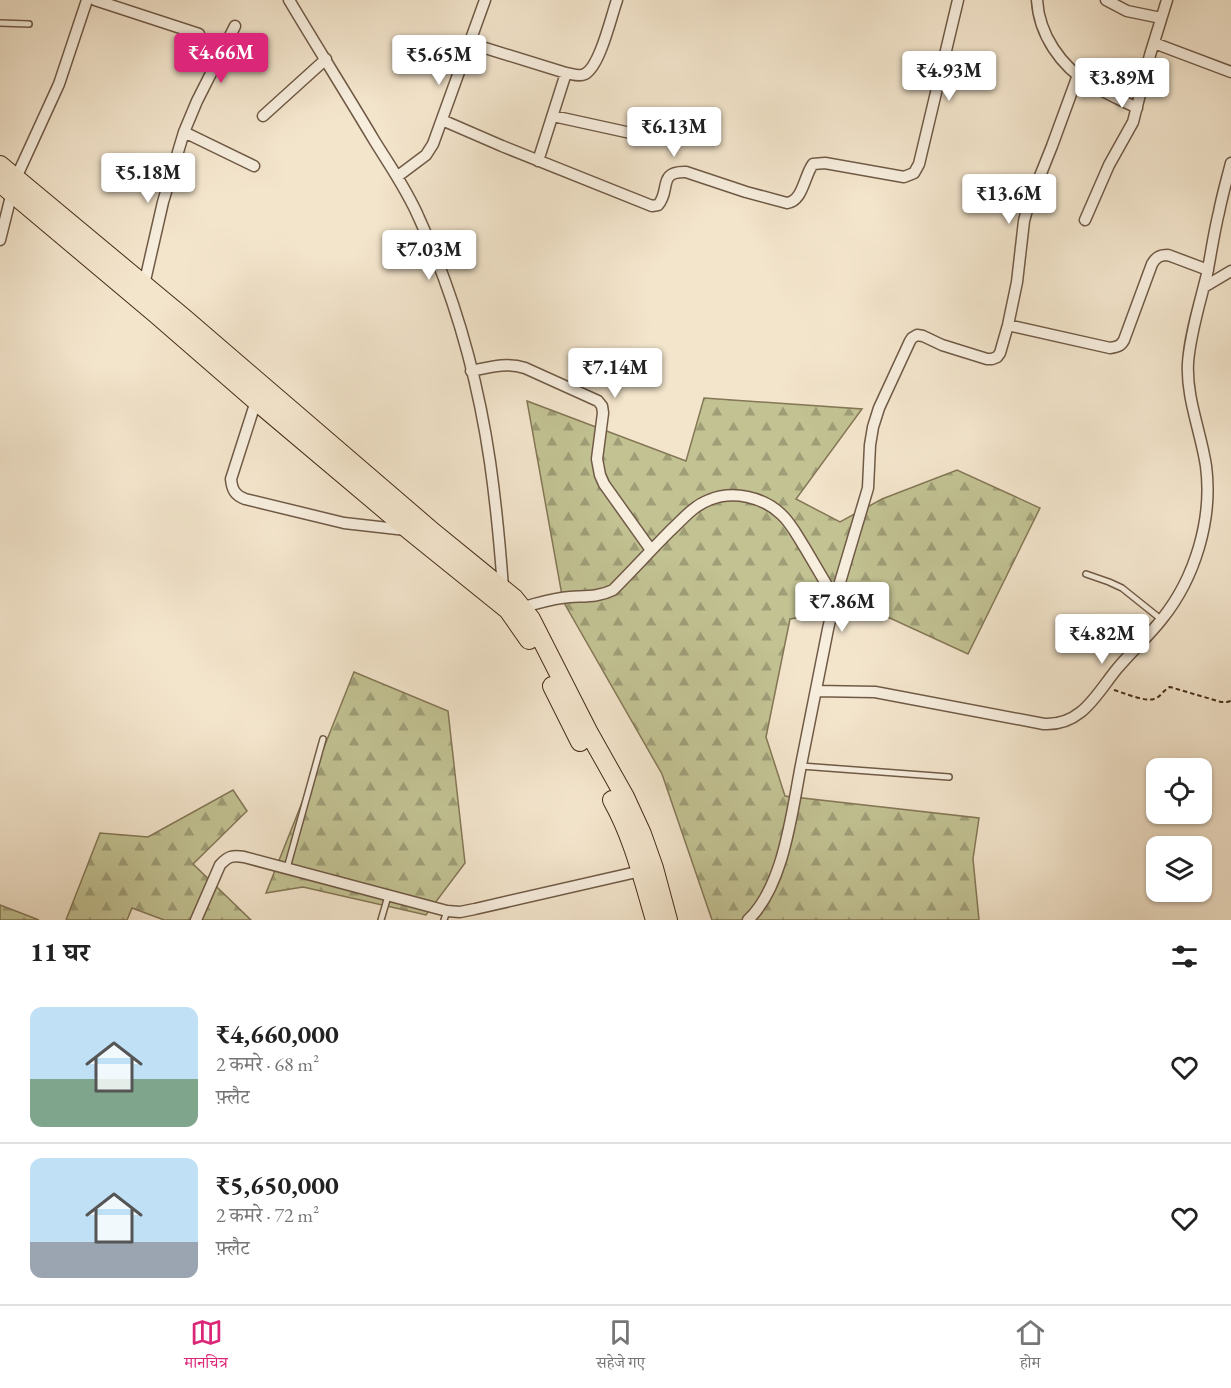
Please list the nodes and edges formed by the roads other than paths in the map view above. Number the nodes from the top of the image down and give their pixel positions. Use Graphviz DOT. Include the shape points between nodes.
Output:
graph roads {
  1 [pos="87,0"];
  2 [pos="94,0"];
  3 [pos="289,0"];
  4 [pos="485,0"];
  5 [pos="617,0"];
  6 [pos="958,0"];
  7 [pos="1037,0"];
  8 [pos="1106,0"];
  9 [pos="1167,0"];
  10 [pos="1161,18"];
  11 [pos="0,23"];
  12 [pos="29,24"];
  13 [pos="236,26"];
  14 [pos="199,34"];
  15 [pos="469,43"];
  16 [pos="1154,43"];
  17 [pos="326,59"];
  18 [pos="1231,72"];
  19 [pos="566,74"];
  20 [pos="1078,75"];
  21 [pos="1137,108"];
  22 [pos="263,116"];
  23 [pos="553,116"];
  24 [pos="442,120"];
  25 [pos="184,132"];
  26 [pos="658,139"];
  27 [pos="538,161"];
  28 [pos="1231,163"];
  29 [pos="0,165"];
  30 [pos="254,166"];
  31 [pos="398,176"];
  32 [pos="9,184"];
  33 [pos="1085,220"];
  34 [pos="0,240"];
  35 [pos="1208,270"];
  36 [pos="1231,271"];
  37 [pos="144,285"];
  38 [pos="1204,287"];
  39 [pos="1008,326"];
  40 [pos="471,371"];
  41 [pos="255,401"];
  42 [pos="409,530"];
  43 [pos="651,550"];
  44 [pos="1086,574"];
  45 [pos="503,588"];
  46 [pos="835,599"];
  47 [pos="523,608"];
  48 [pos="1162,620"];
  49 [pos="816,691"];
  50 [pos="323,739"];
  51 [pos="801,766"];
  52 [pos="949,777"];
  53 [pos="288,868"];
  54 [pos="641,871"];
  55 [pos="388,896"];
  56 [pos="446,916"];
  57 [pos="196,920"];
  58 [pos="381,920"];
  59 [pos="655,920"];
  60 [pos="668,920"];
  61 [pos="748,920"];
  1 -- 32 [label="street" via="59,84"];
  2 -- 14 [label="street"];
  3 -- 17 [label="street"];
  4 -- 15 [label="street"];
  5 -- 19 [label="street" via="597,61 587,73"];
  6 -- 27 [label="street" via="919,164 914,173 904,177 813,164 797,198 787,203 679,172 667,179 662,201 652,206"];
  7 -- 20 [label="street" via="1049,42"];
  8 -- 10 [label="street" via="1127,11"];
  9 -- 10 [label="street"];
  10 -- 16 [label="street"];
  11 -- 12 [label="lane"];
  13 -- 25 [label="street"];
  15 -- 19 [label="street"];
  15 -- 24 [label="street"];
  16 -- 18 [label="street"];
  16 -- 21 [label="street"];
  17 -- 22 [label="street"];
  17 -- 31 [label="street"];
  19 -- 23 [label="street"];
  20 -- 21 [label="street"];
  20 -- 39 [label="street" via="1028,206"];
  21 -- 33 [label="street"];
  23 -- 26 [label="street"];
  23 -- 27 [label="street"];
  24 -- 27 [label="street"];
  24 -- 31 [label="street" via="426,154"];
  25 -- 30 [label="street"];
  25 -- 37 [label="street"];
  28 -- 35 [label="street"];
  29 -- 32 [label="highway"];
  31 -- 40 [label="street" via="436,258"];
  32 -- 34 [label="street"];
  32 -- 37 [label="highway"];
  32 -- 41 [label="highway"];
  35 -- 38 [label="street"];
  35 -- 39 [label="street" via="1168,255 1156,258 1122,345 1116,347"];
  36 -- 38 [label="street"];
  37 -- 45 [label="highway"];
  38 -- 48 [label="street" via="1188,365 1206,466 1207,507 1187,578"];
  39 -- 46 [label="street" via="1000,354 992,360 923,336 909,341 873,427 868,488"];
  40 -- 43 [label="street" via="516,365 598,401 603,406 597,459 600,475"];
  40 -- 45 [label="street" via="490,461"];
  41 -- 42 [label="highway"];
  41 -- 42 [label="street" via="231,479 236,495 344,523"];
  42 -- 54 [label="highway" via="508,610 519,624 615,806"];
  43 -- 46 [label="street" via="692,510 708,500 722,496 755,498 783,515"];
  43 -- 47 [label="street" via="605,594 557,598"];
  44 -- 48 [label="lane" via="1122,588"];
  45 -- 47 [label="highway"];
  46 -- 49 [label="street"];
  47 -- 60 [label="highway" via="625,796 654,868"];
  48 -- 49 [label="street" via="1081,714 1054,725 875,692"];
  49 -- 51 [label="street"];
  50 -- 53 [label="lane"];
  51 -- 52 [label="lane"];
  51 -- 61 [label="street" via="776,875"];
  53 -- 55 [label="street"];
  53 -- 57 [label="street" via="234,855 226,858"];
  54 -- 56 [label="street"];
  54 -- 59 [label="highway"];
  55 -- 56 [label="street"];
  55 -- 58 [label="lane"];
}
